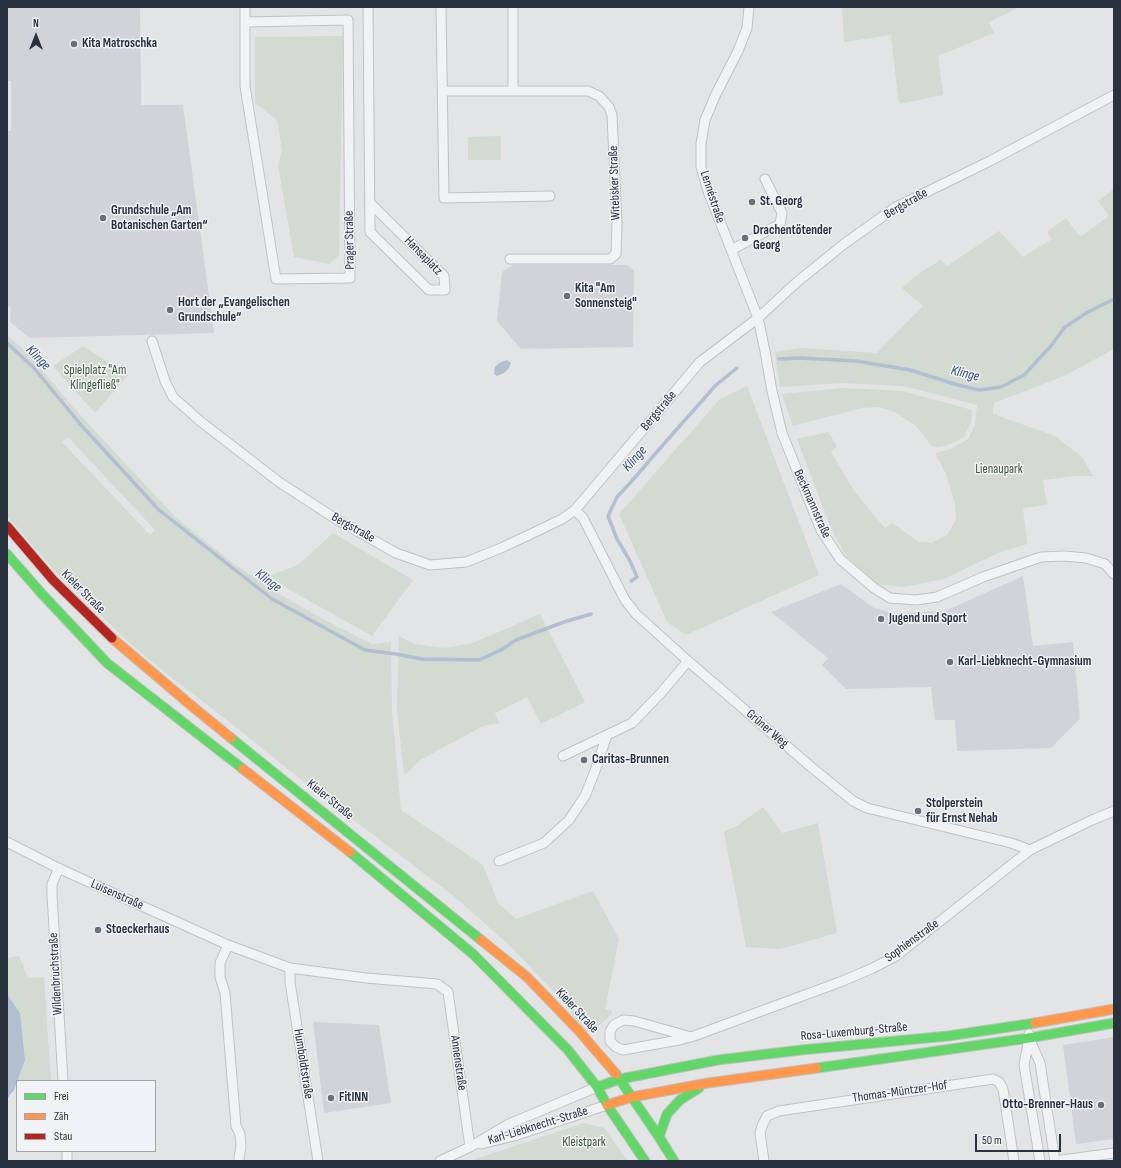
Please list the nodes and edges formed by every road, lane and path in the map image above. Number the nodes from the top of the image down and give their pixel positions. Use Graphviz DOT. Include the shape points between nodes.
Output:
graph roads {
  1 [pos="245,7"];
  2 [pos="368,7"];
  3 [pos="441,7"];
  4 [pos="513,7"];
  5 [pos="749,7"];
  6 [pos="245,22"];
  7 [pos="442,91"];
  8 [pos="513,91"];
  9 [pos="1114,95"];
  10 [pos="765,179"];
  11 [pos="550,196"];
  12 [pos="370,203"];
  13 [pos="731,250"];
  14 [pos="510,259"];
  15 [pos="758,318"];
  16 [pos="152,341"];
  17 [pos="575,510"];
  18 [pos="7,526"];
  19 [pos="7,554"];
  20 [pos="1114,574"];
  21 [pos="688,661"];
  22 [pos="607,736"];
  23 [pos="563,756"];
  24 [pos="1114,811"];
  25 [pos="7,842"];
  26 [pos="1030,850"];
  27 [pos="499,861"];
  28 [pos="59,868"];
  29 [pos="228,945"];
  30 [pos="290,968"];
  31 [pos="437,984"];
  32 [pos="1114,1010"];
  33 [pos="1114,1023"];
  34 [pos="1028,1024"];
  35 [pos="691,1037"];
  36 [pos="1029,1038"];
  37 [pos="620,1079"];
  38 [pos="63,1080"];
  39 [pos="708,1083"];
  40 [pos="597,1087"];
  41 [pos="632,1097"];
  42 [pos="607,1105"];
  43 [pos="659,1137"];
  44 [pos="470,1147"];
  45 [pos="1114,1153"];
  46 [pos="239,1161"];
  47 [pos="318,1161"];
  48 [pos="440,1161"];
  49 [pos="645,1161"];
  50 [pos="674,1161"];
  51 [pos="764,1161"];
  52 [pos="1014,1161"];
  53 [pos="1040,1161"];
  54 [pos="1055,1161"];
  1 -- 6 [label="street, Prager Straße"];
  2 -- 12 [label="street, Hansaplatz"];
  3 -- 7 [label="street"];
  4 -- 8 [label="street"];
  5 -- 13 [label="street, Lennéstraße" via="747,28 705,120 701,144 702,166 708,191"];
  6 -- 6 [label="street, Prager Straße" via="245,86 276,279 350,278 348,20"];
  7 -- 8 [label="street, Witebsker Straße"];
  7 -- 11 [label="street" via="444,198"];
  8 -- 14 [label="street, Witebsker Straße" via="588,91 599,96 609,107 612,115 617,224 616,254 610,259"];
  9 -- 15 [label="street, Bergstraße" via="990,161 896,207 844,244"];
  10 -- 13 [label="street" via="782,213 780,224"];
  12 -- 12 [label="street, Hansaplatz" via="370,232 429,290 445,290 444,276"];
  13 -- 15 [label="street, Lennéstraße"];
  15 -- 17 [label="street, Bergstraße" via="700,362"];
  15 -- 20 [label="street, Beckmannstraße" via="782,433 821,530 840,559 874,588 890,598 916,600 937,597 983,577 1041,557 1086,558 1105,564"];
  16 -- 17 [label="street, Bergstraße" via="173,397 279,482 336,519 396,552 430,565 466,562 531,534"];
  17 -- 21 [label="street, Grüner Weg" via="584,518 624,600"];
  18 -- 37 [label="main road, Kieler Straße" via="53,580 119,645 527,977 579,1031"];
  19 -- 40 [label="main road" via="108,663 350,851 473,954 568,1050"];
  21 -- 22 [label="street" via="632,723"];
  21 -- 26 [label="street, Grüner Weg" via="853,801 867,808"];
  22 -- 23 [label="street"];
  22 -- 27 [label="street" via="585,796 569,820 544,843"];
  24 -- 26 [label="street, Sophienstraße"];
  25 -- 28 [label="street, Luisenstraße"];
  26 -- 35 [label="street, Sophienstraße" via="896,956 840,982"];
  28 -- 29 [label="street, Luisenstraße"];
  28 -- 38 [label="street, Wildenbruchstraße" via="52,884 52,895"];
  29 -- 30 [label="street, Luisenstraße"];
  29 -- 46 [label="street" via="220,963 220,977 225,992 236,1126 240,1134"];
  30 -- 31 [label="street, Luisenstraße"];
  30 -- 47 [label="street, Humboldtstraße" via="290,982"];
  31 -- 44 [label="street, Annenstraße" via="448,992"];
  32 -- 34 [label="main road, Rosa-Luxemburg-Straße"];
  33 -- 36 [label="main road, Rosa-Luxemburg-Straße"];
  34 -- 36 [label="street"];
  34 -- 37 [label="main road, Rosa-Luxemburg-Straße" via="948,1036 718,1060"];
  35 -- 35 [label="street, Sophienstraße" via="623,1020 610,1031 610,1041 623,1050"];
  36 -- 39 [label="main road, Rosa-Luxemburg-Straße"];
  36 -- 53 [label="street" via="1024,1064"];
  36 -- 54 [label="street" via="1040,1063"];
  37 -- 40 [label="main road, Rosa-Luxemburg-Straße"];
  37 -- 41 [label="main road, Kieler Straße"];
  39 -- 41 [label="main road, Rosa-Luxemburg-Straße"];
  39 -- 43 [label="main road" via="672,1108"];
  40 -- 42 [label="main road"];
  40 -- 44 [label="street, Karl-Liebknecht-Straße" via="509,1124"];
  41 -- 42 [label="main road, Rosa-Luxemburg-Straße"];
  41 -- 43 [label="main road, Kieler Straße"];
  42 -- 44 [label="street, Karl-Liebknecht-Straße" via="514,1136"];
  42 -- 49 [label="main road"];
  43 -- 50 [label="main road, Kieler Straße"];
  44 -- 48 [label="street, Karl-Liebknecht-Straße"];
  45 -- 54 [label="street"];
  51 -- 52 [label="street, Thomas-Müntzer-Hof" via="760,1133 762,1126 767,1116 779,1111 993,1079 1000,1082 1003,1089"];
}
